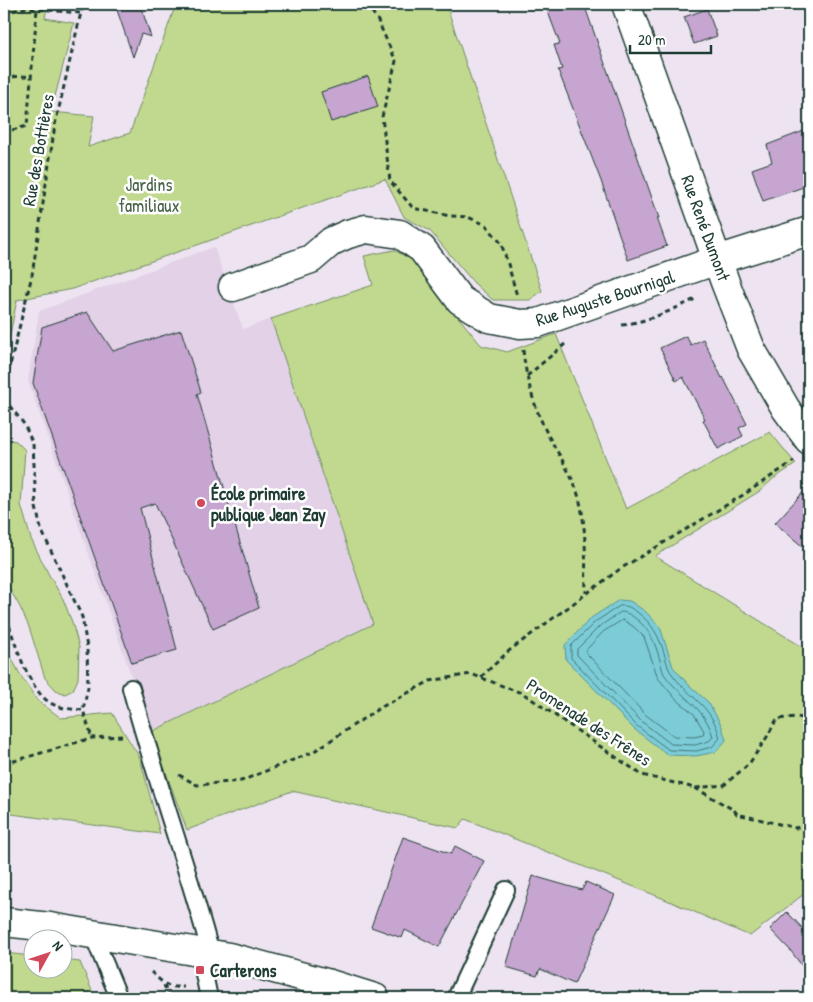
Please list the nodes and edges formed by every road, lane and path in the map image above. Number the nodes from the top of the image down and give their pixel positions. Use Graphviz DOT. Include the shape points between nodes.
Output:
graph roads {
  1 [pos="82,4"];
  2 [pos="626,4"];
  3 [pos="37,9"];
  4 [pos="4,13"];
  5 [pos="80,13"];
  6 [pos="31,76"];
  7 [pos="4,77"];
  8 [pos="4,128"];
  9 [pos="809,231"];
  10 [pos="721,271"];
  11 [pos="234,287"];
  12 [pos="619,325"];
  13 [pos="569,341"];
  14 [pos="527,376"];
  15 [pos="4,390"];
  16 [pos="4,399"];
  17 [pos="805,448"];
  18 [pos="4,608"];
  19 [pos="481,677"];
  20 [pos="131,688"];
  21 [pos="83,710"];
  22 [pos="809,720"];
  23 [pos="144,735"];
  24 [pos="92,738"];
  25 [pos="149,752"];
  26 [pos="4,764"];
  27 [pos="696,788"];
  28 [pos="809,823"];
  29 [pos="506,890"];
  30 [pos="4,922"];
  31 [pos="93,935"];
  32 [pos="207,953"];
  33 [pos="111,977"];
  34 [pos="205,982"];
  35 [pos="164,985"];
  36 [pos="119,998"];
  37 [pos="168,998"];
  38 [pos="209,998"];
  39 [pos="375,998"];
  40 [pos="456,998"];
  1 -- 5 [label="path, Rue des Bottières"];
  2 -- 10 [label="street, Rue René Dumont"];
  3 -- 4 [label="path"];
  3 -- 5 [label="path"];
  3 -- 6 [label="path"];
  5 -- 15 [label="path, Rue des Bottières" via="54,124 32,275"];
  6 -- 7 [label="path"];
  6 -- 8 [label="path" via="27,126 9,131"];
  9 -- 10 [label="street, Rue Auguste Bournigal"];
  10 -- 11 [label="street, Rue Auguste Bournigal" via="538,323 520,324 489,318 460,300 422,249 400,234 366,229 332,241 310,259"];
  10 -- 12 [label="path" via="674,310 644,322"];
  10 -- 17 [label="street, Rue René Dumont" via="751,349"];
  13 -- 14 [label="path"];
  16 -- 21 [label="path" via="24,424 33,444 36,507 41,529 82,617 88,688"];
  17 -- 19 [label="path" via="743,495 620,569 510,650"];
  18 -- 21 [label="path" via="16,651 39,693 49,703"];
  19 -- 25 [label="path, Promenade des Frênes" via="472,674 430,681 378,709 313,752 241,781 197,785 160,764"];
  19 -- 27 [label="path, Promenade des Frênes" via="524,694 642,775"];
  20 -- 23 [label="lane"];
  21 -- 24 [label="path"];
  22 -- 27 [label="path, Promenade des Frênes" via="797,716 777,719 749,764 724,785"];
  23 -- 24 [label="path"];
  23 -- 25 [label="lane"];
  24 -- 26 [label="path"];
  25 -- 32 [label="lane" via="198,905"];
  27 -- 28 [label="path" via="737,814 796,828"];
  29 -- 40 [label="lane"];
  30 -- 31 [label="street"];
  31 -- 32 [label="street"];
  31 -- 33 [label="lane"];
  32 -- 34 [label="lane"];
  32 -- 39 [label="street"];
  33 -- 35 [label="path" via="131,969 144,969"];
  33 -- 36 [label="lane"];
  34 -- 35 [label="path" via="172,988"];
  34 -- 38 [label="lane"];
  35 -- 37 [label="path"];
}
